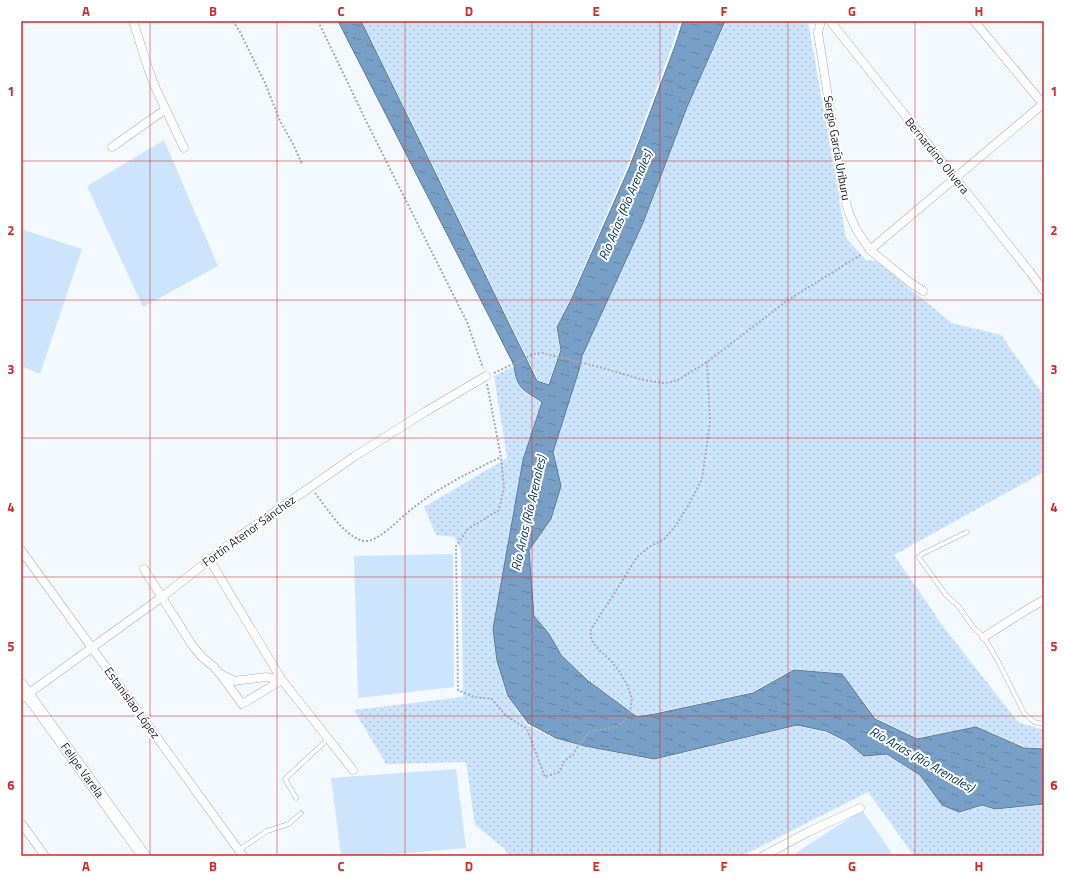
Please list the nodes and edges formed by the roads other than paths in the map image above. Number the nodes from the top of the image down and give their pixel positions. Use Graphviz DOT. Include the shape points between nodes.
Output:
graph roads {
  1 [pos="133,21"];
  2 [pos="820,21"];
  3 [pos="830,21"];
  4 [pos="974,21"];
  5 [pos="1044,104"];
  6 [pos="166,109"];
  7 [pos="112,147"];
  8 [pos="184,148"];
  9 [pos="955,178"];
  10 [pos="870,250"];
  11 [pos="923,291"];
  12 [pos="1044,291"];
  13 [pos="486,376"];
  14 [pos="967,532"];
  15 [pos="21,550"];
  16 [pos="209,559"];
  17 [pos="144,569"];
  18 [pos="162,597"];
  19 [pos="1044,600"];
  20 [pos="984,637"];
  21 [pos="92,648"];
  22 [pos="219,673"];
  23 [pos="282,680"];
  24 [pos="23,693"];
  25 [pos="1044,724"];
  26 [pos="328,740"];
  27 [pos="353,770"];
  28 [pos="296,798"];
  29 [pos="860,808"];
  30 [pos="301,813"];
  31 [pos="21,823"];
  32 [pos="241,853"];
  33 [pos="45,856"];
  34 [pos="144,856"];
  35 [pos="763,856"];
  1 -- 6 [label="street" via="149,71"];
  2 -- 10 [label="street, Sergio García Uriburu" via="818,33 843,193 856,229"];
  3 -- 9 [label="street, Bernardino Olivera"];
  4 -- 5 [label="street"];
  5 -- 9 [label="street"];
  6 -- 7 [label="street"];
  6 -- 8 [label="street"];
  9 -- 10 [label="street"];
  9 -- 12 [label="street, Bernardino Olivera"];
  10 -- 11 [label="street, Sergio García Uriburu"];
  13 -- 16 [label="street, Fortín Atenor Sánchez" via="355,456"];
  14 -- 20 [label="lane" via="919,557 946,595"];
  15 -- 21 [label="street, Estanislao López"];
  16 -- 18 [label="street, Fortín Atenor Sánchez"];
  16 -- 23 [label="street"];
  17 -- 18 [label="street"];
  18 -- 21 [label="street, Fortín Atenor Sánchez"];
  18 -- 22 [label="street" via="192,645"];
  19 -- 20 [label="street"];
  20 -- 25 [label="lane" via="1024,713 1034,722"];
  21 -- 24 [label="street, Fortín Atenor Sánchez"];
  21 -- 32 [label="street, Estanislao López"];
  22 -- 23 [label="street" via="234,681 266,677"];
  22 -- 23 [label="street" via="242,704"];
  23 -- 26 [label="street"];
  24 -- 34 [label="street, Felipe Varela"];
  26 -- 27 [label="street"];
  26 -- 28 [label="lane" via="286,779"];
  29 -- 35 [label="street"];
  30 -- 32 [label="lane" via="289,824 266,831"];
  31 -- 33 [label="street"];
}
